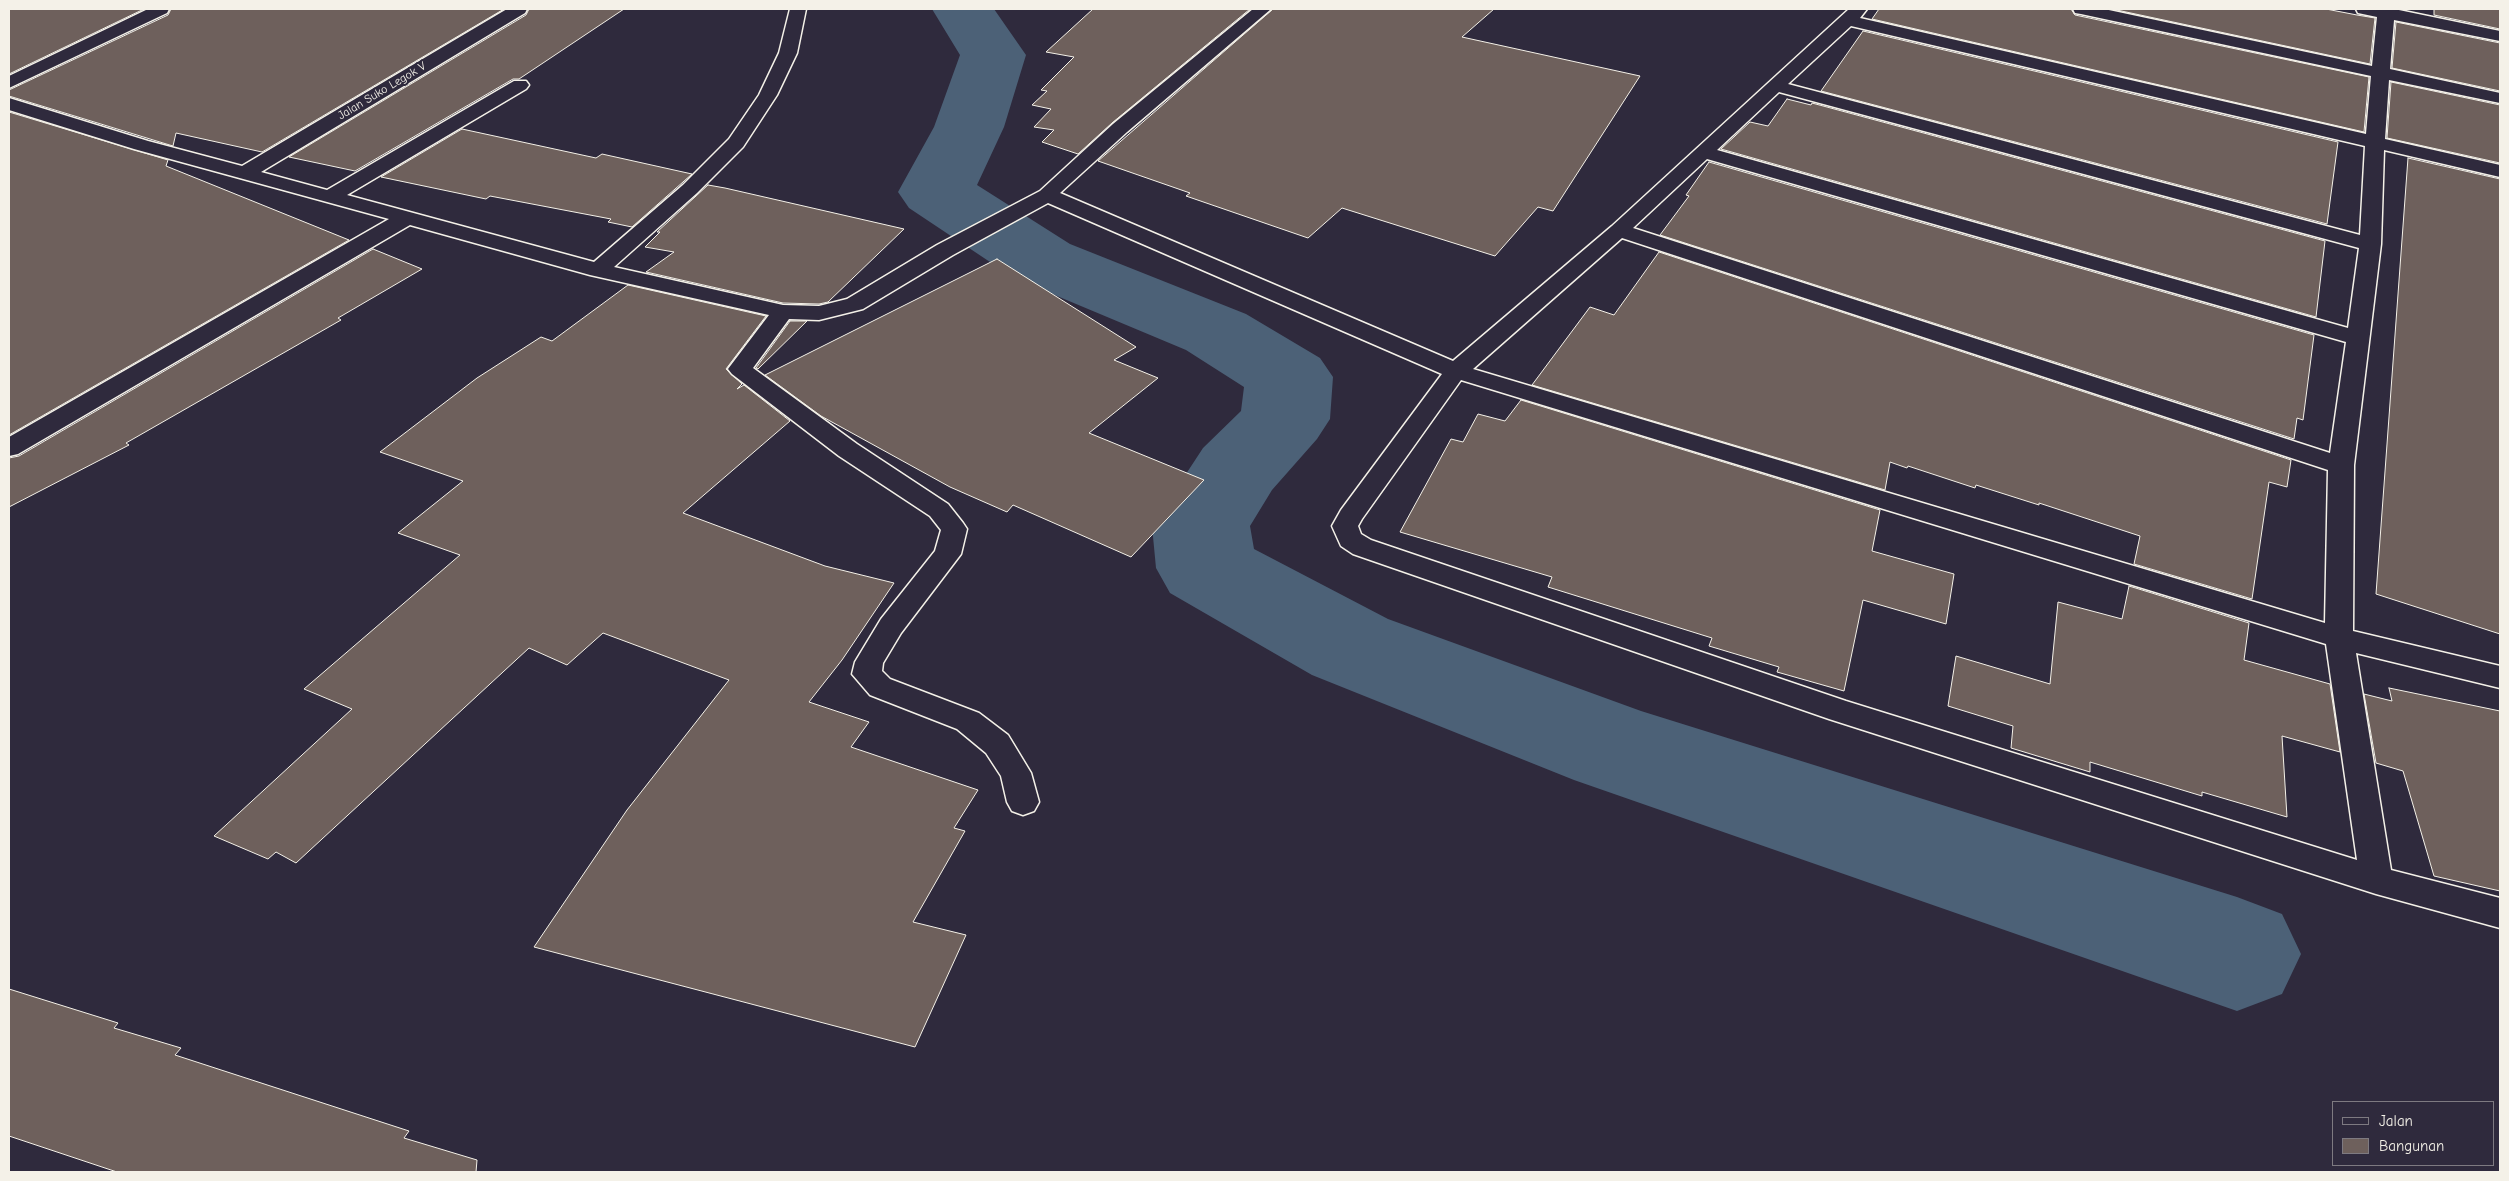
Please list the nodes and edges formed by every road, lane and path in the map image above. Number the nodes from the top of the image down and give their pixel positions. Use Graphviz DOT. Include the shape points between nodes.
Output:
graph roads {
  1 [pos="161,9"];
  2 [pos="519,9"];
  3 [pos="798,9"];
  4 [pos="1263,9"];
  5 [pos="2081,9"];
  6 [pos="2379,10"];
  7 [pos="1853,14"];
  8 [pos="2500,36"];
  9 [pos="2381,71"];
  10 [pos="9,82"];
  11 [pos="520,84"];
  12 [pos="1776,86"];
  13 [pos="2500,98"];
  14 [pos="9,104"];
  15 [pos="2375,142"];
  16 [pos="1704,152"];
  17 [pos="2500,171"];
  18 [pos="245,173"];
  19 [pos="1047,195"];
  20 [pos="329,197"];
  21 [pos="405,219"];
  22 [pos="1618,230"];
  23 [pos="2370,244"];
  24 [pos="598,270"];
  25 [pos="783,312"];
  26 [pos="2358,338"];
  27 [pos="1456,371"];
  28 [pos="9,448"];
  29 [pos="2341,465"];
  30 [pos="2338,638"];
  31 [pos="2500,678"];
  32 [pos="1023,802"];
  33 [pos="2376,880"];
  34 [pos="2500,913"];
  1 -- 10 [label="street"];
  2 -- 18 [label="street, Jalan Suko Legok V"];
  3 -- 24 [label="street" via="788,52 768,95 736,143 690,189"];
  4 -- 19 [label="street" via="1120,128"];
  5 -- 9 [label="street"];
  6 -- 8 [label="street"];
  6 -- 9 [label="street"];
  7 -- 12 [label="street"];
  7 -- 15 [label="street"];
  9 -- 13 [label="street"];
  9 -- 15 [label="street"];
  11 -- 20 [label="street"];
  12 -- 16 [label="street"];
  12 -- 23 [label="street"];
  14 -- 18 [label="street"];
  15 -- 17 [label="street"];
  15 -- 23 [label="street"];
  16 -- 22 [label="street"];
  16 -- 26 [label="street"];
  18 -- 20 [label="street"];
  19 -- 25 [label="street" via="944,250 855,304 820,314"];
  19 -- 27 [label="street"];
  20 -- 21 [label="street"];
  21 -- 24 [label="street"];
  21 -- 28 [label="street"];
  22 -- 27 [label="street"];
  22 -- 29 [label="street"];
  23 -- 26 [label="street"];
  24 -- 25 [label="street"];
  25 -- 32 [label="street" via="740,369 848,450 938,510 954,530 948,554 891,626 869,662 867,674 880,687 968,721 997,744 1016,772"];
  26 -- 29 [label="street"];
  27 -- 30 [label="street"];
  27 -- 33 [label="street" via="1350,516 1345,526 1350,540 1362,547 1840,711"];
  29 -- 30 [label="street"];
  30 -- 31 [label="street"];
  30 -- 33 [label="street"];
  33 -- 34 [label="street"];
}
